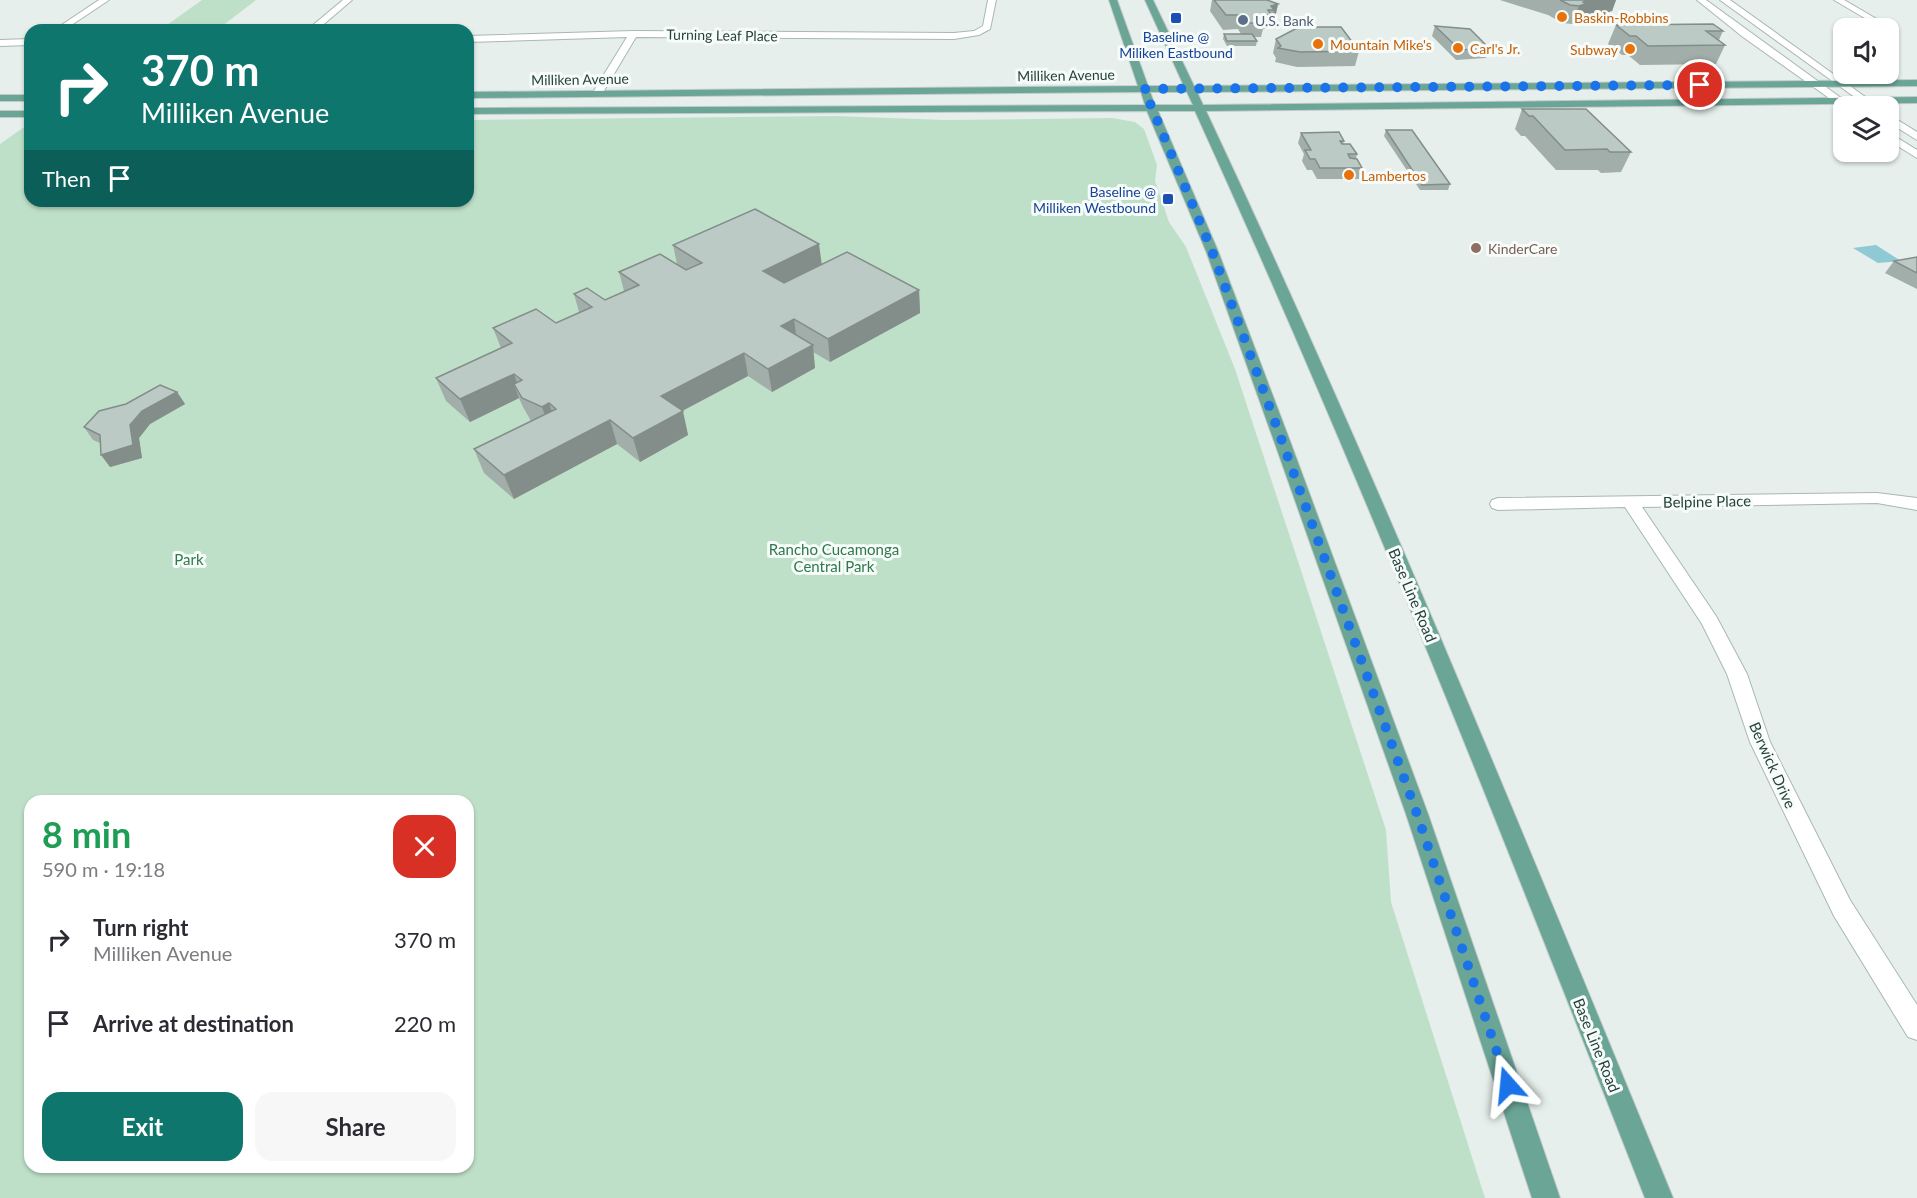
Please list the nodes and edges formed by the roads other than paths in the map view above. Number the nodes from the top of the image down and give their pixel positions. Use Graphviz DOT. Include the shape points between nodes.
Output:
graph roads {
  1 [pos="105,0"];
  2 [pos="348,0"];
  3 [pos="992,0"];
  4 [pos="1113,0"];
  5 [pos="1149,0"];
  6 [pos="1701,0"];
  7 [pos="1724,0"];
  8 [pos="1838,0"];
  9 [pos="1870,18"];
  10 [pos="67,24"];
  11 [pos="318,24"];
  12 [pos="633,34"];
  13 [pos="474,39"];
  14 [pos="24,42"];
  15 [pos="0,43"];
  16 [pos="1833,77"];
  17 [pos="1833,83"];
  18 [pos="1899,83"];
  19 [pos="1917,83"];
  20 [pos="1816,84"];
  21 [pos="1842,84"];
  22 [pos="1144,89"];
  23 [pos="1189,89"];
  24 [pos="597,94"];
  25 [pos="474,95"];
  26 [pos="1833,96"];
  27 [pos="1858,96"];
  28 [pos="0,98"];
  29 [pos="24,98"];
  30 [pos="1917,100"];
  31 [pos="1899,102"];
  32 [pos="1833,104"];
  33 [pos="1151,108"];
  34 [pos="1201,108"];
  35 [pos="474,111"];
  36 [pos="0,114"];
  37 [pos="24,114"];
  38 [pos="1899,124"];
  39 [pos="1917,136"];
  40 [pos="1899,143"];
  41 [pos="1917,155"];
  42 [pos="1630,502"];
  43 [pos="1498,504"];
  44 [pos="1917,504"];
  45 [pos="1917,1028"];
  46 [pos="1546,1198"];
  47 [pos="1659,1198"];
  1 -- 10 [label="street"];
  2 -- 11 [label="street"];
  3 -- 12 [label="street, Turning Leaf Place" via="987,27 954,36"];
  4 -- 22 [label="main road"];
  5 -- 23 [label="main road, Base Line Road"];
  6 -- 20 [label="street"];
  7 -- 16 [label="street"];
  8 -- 9 [label="street"];
  12 -- 13 [label="street, Turning Leaf Place"];
  12 -- 24 [label="street"];
  14 -- 15 [label="street"];
  17 -- 20 [label="main road, Milliken Avenue"];
  18 -- 19 [label="main road, Milliken Avenue"];
  20 -- 23 [label="main road, Milliken Avenue"];
  20 -- 26 [label="street"];
  21 -- 27 [label="street"];
  22 -- 23 [label="main road, Milliken Avenue"];
  22 -- 24 [label="main road, Milliken Avenue"];
  22 -- 33 [label="main road"];
  23 -- 34 [label="main road, Base Line Road"];
  24 -- 25 [label="main road, Milliken Avenue"];
  28 -- 29 [label="main road"];
  30 -- 31 [label="main road"];
  32 -- 34 [label="main road"];
  33 -- 34 [label="main road"];
  33 -- 35 [label="main road"];
  33 -- 46 [label="main road" via="1212,251 1282,441 1417,814"];
  34 -- 47 [label="main road, Base Line Road" via="1282,286 1494,787"];
  36 -- 37 [label="main road"];
  38 -- 39 [label="street"];
  40 -- 41 [label="street"];
  42 -- 43 [label="street, Belpine Place"];
  42 -- 44 [label="street, Belpine Place" via="1878,498"];
  42 -- 45 [label="street, Berwick Drive" via="1710,621 1737,674 1760,742 1842,908"];
}
